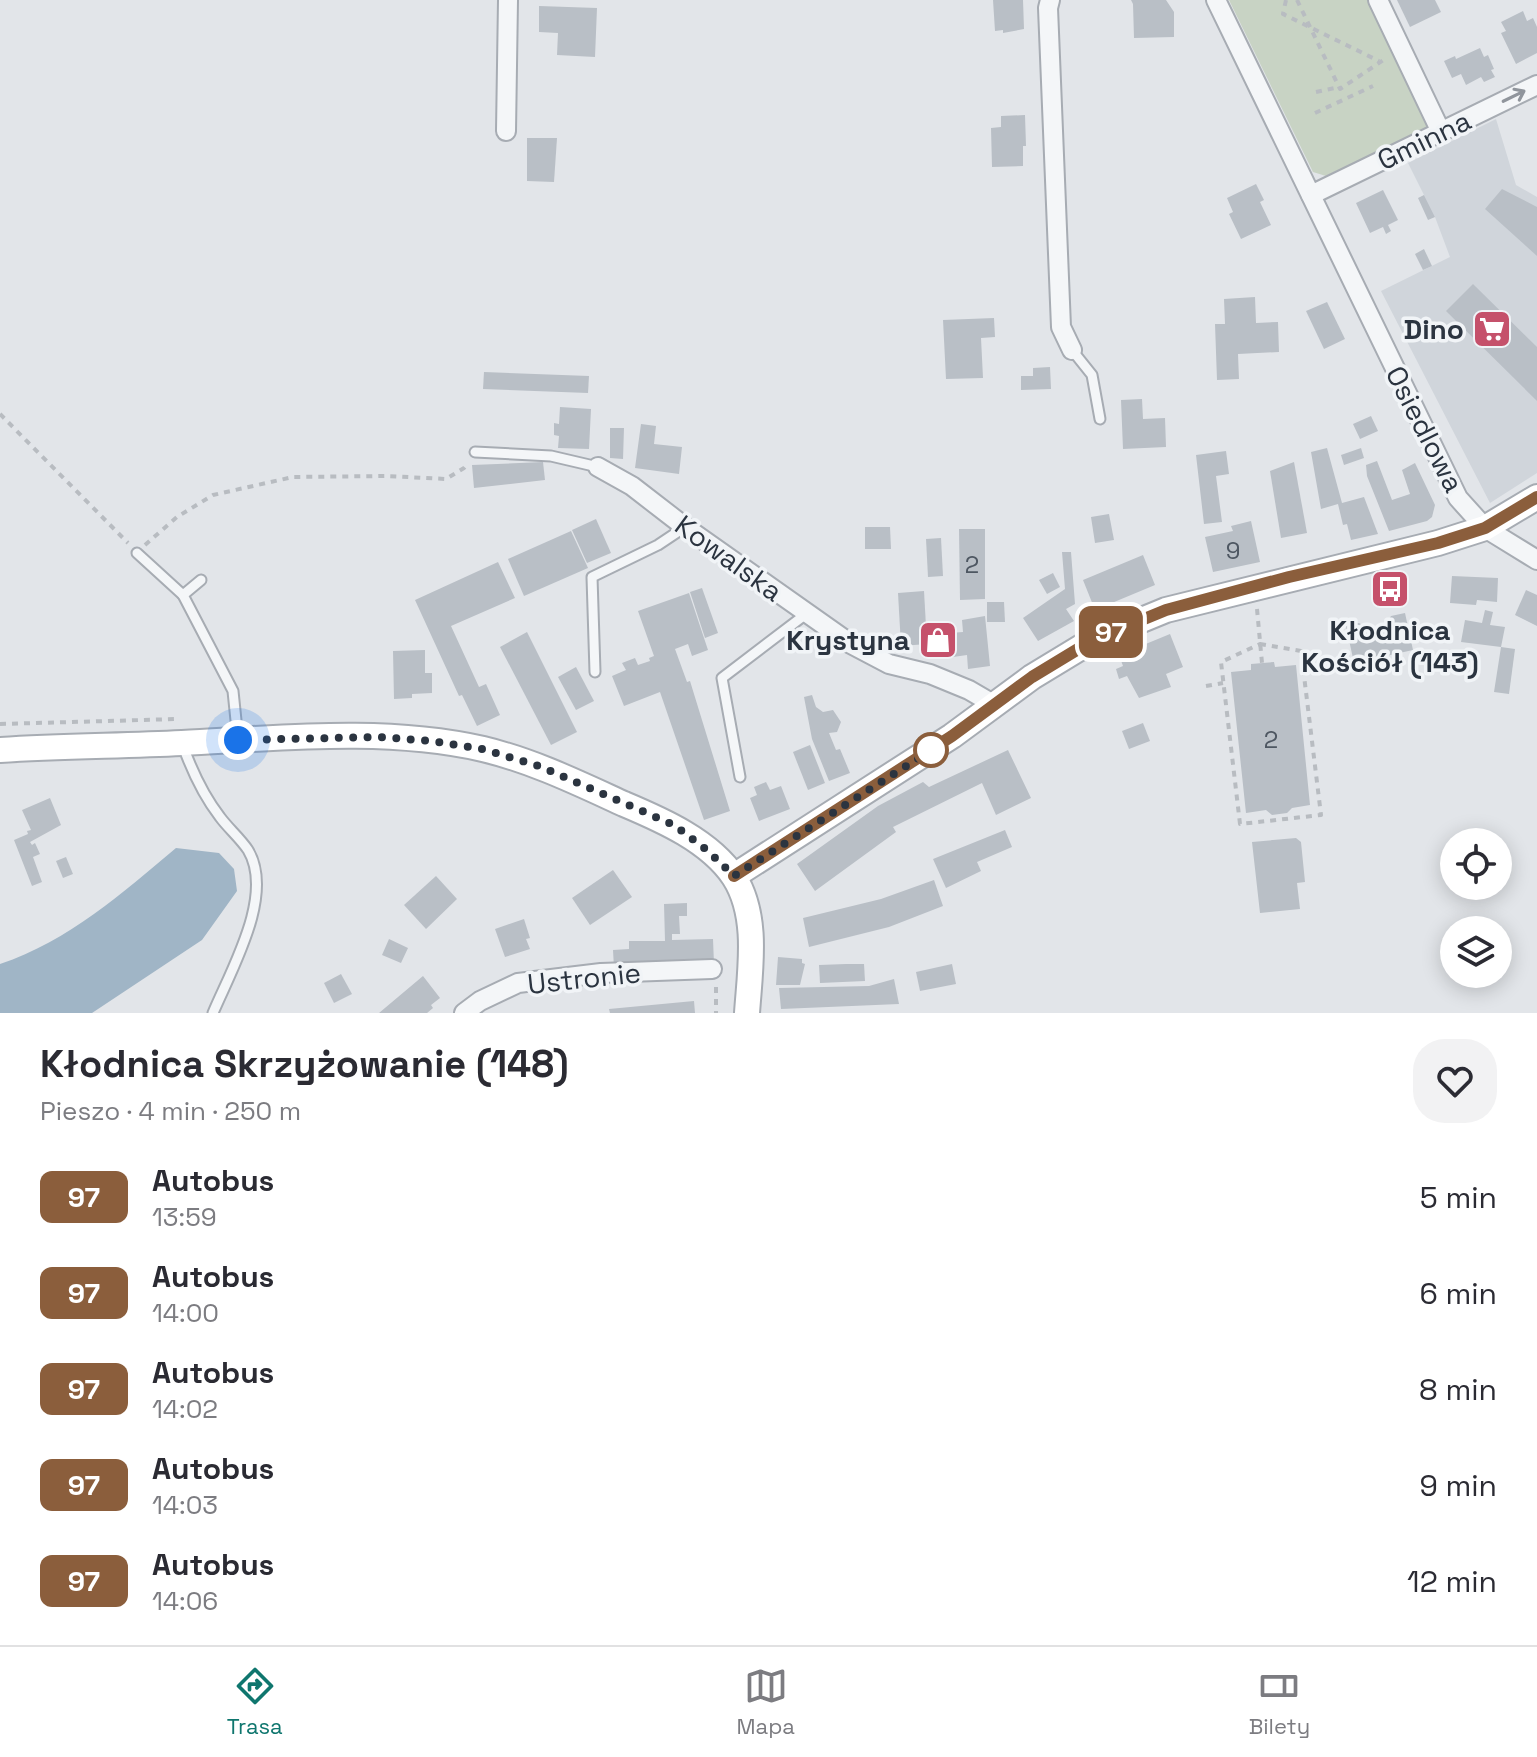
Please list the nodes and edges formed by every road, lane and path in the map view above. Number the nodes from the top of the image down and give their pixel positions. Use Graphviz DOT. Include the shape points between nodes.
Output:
graph roads {
  1 [pos="508,0"];
  2 [pos="1050,0"];
  3 [pos="1216,0"];
  4 [pos="1286,0"];
  5 [pos="1297,0"];
  6 [pos="1378,0"];
  7 [pos="1311,29"];
  8 [pos="1402,51"];
  9 [pos="1380,61"];
  10 [pos="1537,85"];
  11 [pos="1373,86"];
  12 [pos="1340,88"];
  13 [pos="1316,92"];
  14 [pos="1345,99"];
  15 [pos="1315,113"];
  16 [pos="506,131"];
  17 [pos="1441,132"];
  18 [pos="1311,195"];
  19 [pos="1072,350"];
  20 [pos="0,414"];
  21 [pos="1100,419"];
  22 [pos="475,452"];
  23 [pos="598,467"];
  24 [pos="1537,497"];
  25 [pos="685,527"];
  26 [pos="1485,528"];
  27 [pos="137,553"];
  28 [pos="1537,560"];
  29 [pos="201,580"];
  30 [pos="183,595"];
  31 [pos="1257,602"];
  32 [pos="806,614"];
  33 [pos="1260,644"];
  34 [pos="1262,663"];
  35 [pos="595,672"];
  36 [pos="1223,683"];
  37 [pos="1206,686"];
  38 [pos="993,704"];
  39 [pos="0,724"];
  40 [pos="180,731"];
  41 [pos="238,740"];
  42 [pos="0,750"];
  43 [pos="740,777"];
  44 [pos="734,876"];
  45 [pos="712,969"];
  46 [pos="213,1013"];
  47 [pos="464,1013"];
  48 [pos="747,1013"];
  1 -- 16 [label="street"];
  2 -- 19 [label="street" via="1061,327"];
  3 -- 18 [label="street, Osiedlowa"];
  4 -- 7 [label="path" via="1281,15"];
  5 -- 7 [label="path"];
  6 -- 8 [label="street"];
  7 -- 9 [label="path"];
  7 -- 12 [label="path"];
  8 -- 9 [label="path"];
  8 -- 17 [label="street"];
  9 -- 12 [label="path"];
  17 -- 10 [label="street, Gminna, one-way"];
  11 -- 14 [label="path"];
  12 -- 13 [label="path"];
  12 -- 14 [label="path"];
  14 -- 15 [label="path"];
  17 -- 18 [label="street, Gminna"];
  18 -- 26 [label="street, Osiedlowa" via="1458,498"];
  19 -- 21 [label="lane" via="1092,375"];
  20 -- 27 [label="path"];
  22 -- 23 [label="lane" via="551,456"];
  22 -- 27 [label="path" via="464,468 446,479 293,477 213,495 177,517"];
  23 -- 25 [label="street, Kowalska"];
  24 -- 26 [label="main road"];
  25 -- 32 [label="street, Kowalska"];
  25 -- 35 [label="lane" via="592,577"];
  26 -- 28 [label="street, Osiedlowa"];
  26 -- 38 [label="main road" via="1166,610 1083,646"];
  27 -- 30 [label="lane"];
  29 -- 30 [label="lane"];
  30 -- 41 [label="lane" via="233,691"];
  31 -- 33 [label="path"];
  32 -- 38 [label="street, Kowalska" via="889,664 930,674"];
  32 -- 43 [label="lane" via="722,678"];
  33 -- 34 [label="path"];
  33 -- 36 [label="path" via="1221,662"];
  33 -- 36 [label="path" via="1301,651 1321,815 1240,824"];
  36 -- 37 [label="path"];
  38 -- 44 [label="main road"];
  39 -- 40 [label="path"];
  40 -- 41 [label="main road"];
  40 -- 42 [label="main road"];
  40 -- 46 [label="lane" via="195,778 248,850 257,871 256,901"];
  41 -- 44 [label="main road" via="378,737 482,749 539,766 674,825"];
  44 -- 48 [label="main road" via="751,929"];
  45 -- 47 [label="street, Ustronie" via="518,983"];
}
